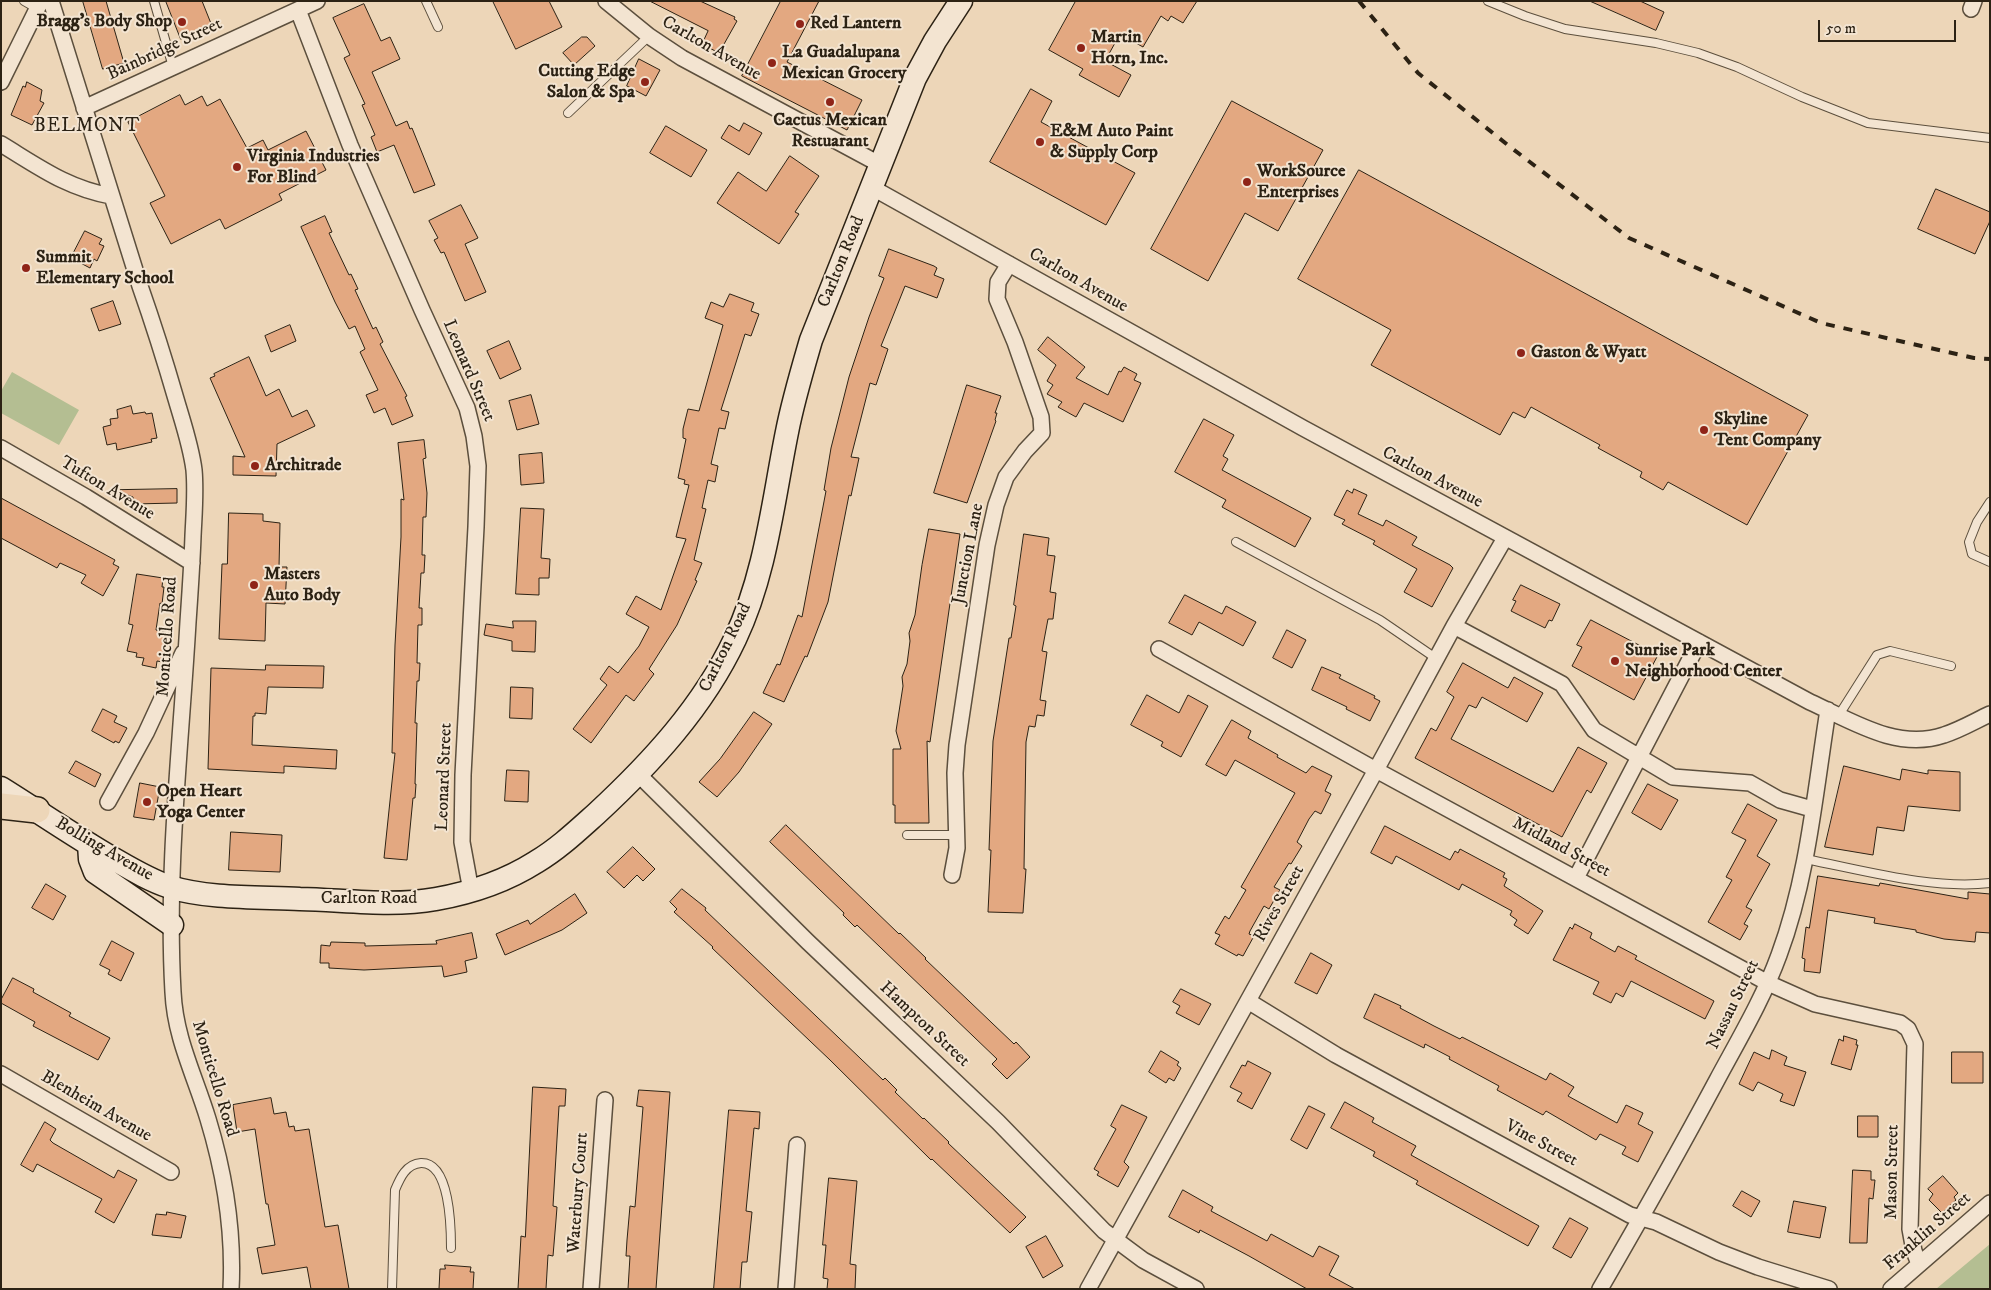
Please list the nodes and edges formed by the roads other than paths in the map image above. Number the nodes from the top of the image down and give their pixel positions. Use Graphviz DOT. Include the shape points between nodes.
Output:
graph roads {
  1 [pos="51,1"];
  2 [pos="154,1"];
  3 [pos="317,1"];
  4 [pos="426,1"];
  5 [pos="961,1"];
  6 [pos="1488,1"];
  7 [pos="611,3"];
  8 [pos="34,4"];
  9 [pos="298,10"];
  10 [pos="438,27"];
  11 [pos="649,36"];
  12 [pos="173,67"];
  13 [pos="1,82"];
  14 [pos="84,108"];
  15 [pos="568,113"];
  16 [pos="1990,138"];
  17 [pos="1,144"];
  18 [pos="881,165"];
  19 [pos="871,188"];
  20 [pos="111,196"];
  21 [pos="1009,264"];
  22 [pos="1,448"];
  23 [pos="1990,502"];
  24 [pos="1505,538"];
  25 [pos="1236,542"];
  26 [pos="1990,562"];
  27 [pos="192,563"];
  28 [pos="1454,626"];
  29 [pos="1699,642"];
  30 [pos="187,645"];
  31 [pos="1160,649"];
  32 [pos="1437,659"];
  33 [pos="1951,666"];
  34 [pos="1834,713"];
  35 [pos="1990,714"];
  36 [pos="1638,756"];
  37 [pos="1376,770"];
  38 [pos="637,773"];
  39 [pos="1,775"];
  40 [pos="1,788"];
  41 [pos="108,802"];
  42 [pos="1,806"];
  43 [pos="1812,809"];
  44 [pos="37,810"];
  45 [pos="907,835"];
  46 [pos="956,835"];
  47 [pos="88,844"];
  48 [pos="1806,859"];
  49 [pos="952,876"];
  50 [pos="1576,878"];
  51 [pos="1990,883"];
  52 [pos="172,888"];
  53 [pos="471,890"];
  54 [pos="172,925"];
  55 [pos="1768,983"];
  56 [pos="1248,1001"];
  57 [pos="1,1074"];
  58 [pos="1914,1080"];
  59 [pos="605,1100"];
  60 [pos="797,1146"];
  61 [pos="172,1172"];
  62 [pos="1990,1203"];
  63 [pos="1641,1218"];
  64 [pos="1115,1240"];
  65 [pos="451,1248"];
  66 [pos="1919,1264"];
  67 [pos="231,1289"];
  68 [pos="392,1289"];
  69 [pos="591,1289"];
  70 [pos="786,1289"];
  71 [pos="1088,1289"];
  72 [pos="1196,1289"];
  73 [pos="1600,1289"];
  74 [pos="1830,1289"];
  75 [pos="1891,1289"];
  1 -- 14 [label="street, Monticello Road"];
  2 -- 12 [label="lane"];
  3 -- 9 [label="street, Bainbridge Street"];
  4 -- 10 [label="lane"];
  5 -- 18 [label="main road, Carlton Road" via="934,41 918,73"];
  6 -- 16 [label="lane" via="1565,28 1698,53 1868,123"];
  7 -- 11 [label="street, Carlton Avenue"];
  8 -- 13 [label="street"];
  9 -- 12 [label="street, Bainbridge Street"];
  9 -- 53 [label="street, Leonard Street" via="344,130 466,408 474,436 478,466 462,842"];
  11 -- 15 [label="lane"];
  11 -- 18 [label="street, Carlton Avenue" via="682,58"];
  12 -- 14 [label="street, Bainbridge Street"];
  14 -- 20 [label="street, Monticello Road"];
  17 -- 20 [label="street" via="68,184"];
  18 -- 19 [label="main road, Carlton Road"];
  19 -- 21 [label="street, Carlton Avenue"];
  19 -- 38 [label="main road, Carlton Road" via="800,376 753,594 736,636 699,702"];
  20 -- 27 [label="street, Monticello Road" via="190,447 195,502"];
  21 -- 24 [label="street, Carlton Avenue"];
  21 -- 46 [label="street, Junction Lane" via="998,282 997,299 1041,418 1042,433 1006,477 987,545 957,745"];
  22 -- 27 [label="street, Tufton Avenue"];
  23 -- 26 [label="lane" via="1968,542 1972,554"];
  24 -- 28 [label="street, Rives Street"];
  24 -- 29 [label="street, Carlton Avenue"];
  25 -- 32 [label="lane" via="1380,620"];
  27 -- 30 [label="street, Monticello Road"];
  28 -- 32 [label="street, Rives Street"];
  28 -- 36 [label="street" via="1562,684 1594,730"];
  29 -- 34 [label="street, Carlton Avenue"];
  29 -- 36 [label="street"];
  30 -- 41 [label="street" via="146,733"];
  30 -- 52 [label="street, Monticello Road"];
  31 -- 37 [label="street, Midland Street"];
  32 -- 37 [label="street, Rives Street"];
  33 -- 34 [label="lane" via="1890,651 1877,655"];
  34 -- 35 [label="street, Carlton Avenue" via="1883,736 1904,740 1944,735"];
  34 -- 43 [label="street, Nassau Street"];
  36 -- 43 [label="street" via="1673,776 1750,783 1780,800"];
  36 -- 50 [label="street"];
  37 -- 50 [label="street, Midland Street"];
  37 -- 56 [label="street, Rives Street"];
  38 -- 53 [label="main road, Carlton Road" via="563,844 504,879"];
  38 -- 64 [label="street, Hampton Street" via="808,942 998,1122"];
  39 -- 44 [label="main road, Bolling Avenue"];
  40 -- 44 [label="main road, Bolling Avenue"];
  42 -- 44 [label="main road"];
  43 -- 48 [label="street, Nassau Street"];
  44 -- 47 [label="main road, Bolling Avenue"];
  45 -- 46 [label="lane"];
  46 -- 49 [label="street, Junction Lane"];
  47 -- 52 [label="main road, Bolling Avenue" via="142,876"];
  47 -- 54 [label="main road" via="96,872"];
  48 -- 51 [label="lane" via="1942,884"];
  48 -- 55 [label="street, Nassau Street" via="1795,906"];
  50 -- 55 [label="street, Midland Street"];
  52 -- 53 [label="main road, Carlton Road" via="226,896 394,902 435,899"];
  52 -- 54 [label="street, Monticello Road"];
  54 -- 67 [label="street, Monticello Road" via="177,1026 208,1118 224,1179 230,1222"];
  55 -- 58 [label="street, Midland Street" via="1815,1004 1900,1023 1914,1038"];
  55 -- 63 [label="street, Nassau Street"];
  56 -- 63 [label="street, Vine Street" via="1336,1055"];
  56 -- 64 [label="street, Rives Street"];
  57 -- 61 [label="street, Blenheim Avenue"];
  58 -- 66 [label="street, Mason Street" via="1910,1229"];
  59 -- 69 [label="street, Waterbury Court"];
  60 -- 70 [label="street"];
  62 -- 66 [label="street, Franklin Street"];
  63 -- 73 [label="street, Nassau Street"];
  63 -- 74 [label="street, Vine Street" via="1758,1267"];
  64 -- 71 [label="street, Rives Street"];
  64 -- 72 [label="street, Hampton Street" via="1143,1260"];
  65 -- 68 [label="lane" via="451,1220 438,1172 426,1163 417,1163 408,1168 395,1190"];
  66 -- 75 [label="street, Franklin Street"];
}
